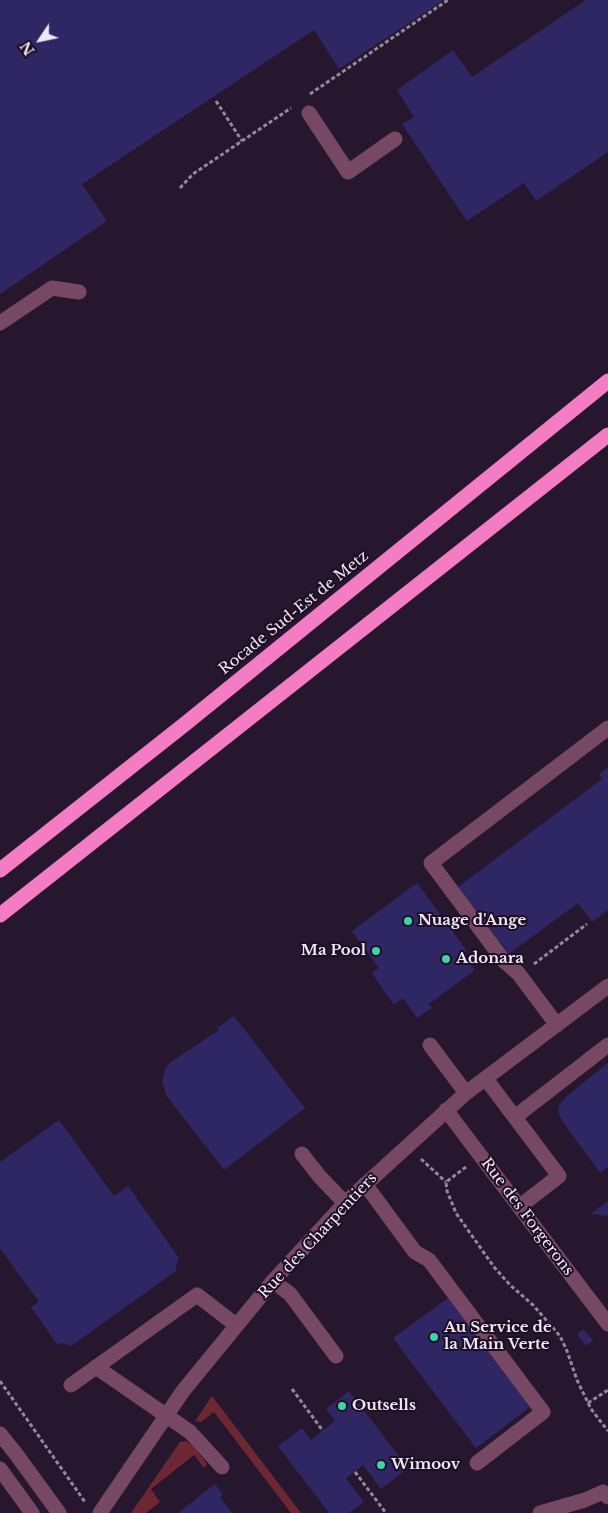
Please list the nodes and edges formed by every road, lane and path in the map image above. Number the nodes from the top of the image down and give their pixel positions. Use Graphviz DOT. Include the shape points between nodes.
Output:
graph roads {
  1 [pos="448,0"];
  2 [pos="306,97"];
  3 [pos="216,101"];
  4 [pos="303,108"];
  5 [pos="395,139"];
  6 [pos="242,141"];
  7 [pos="180,188"];
  8 [pos="79,292"];
  9 [pos="0,323"];
  10 [pos="608,381"];
  11 [pos="608,435"];
  12 [pos="608,728"];
  13 [pos="0,870"];
  14 [pos="0,915"];
  15 [pos="587,924"];
  16 [pos="519,975"];
  17 [pos="605,995"];
  18 [pos="557,1025"];
  19 [pos="608,1045"];
  20 [pos="430,1046"];
  21 [pos="486,1079"];
  22 [pos="466,1093"];
  23 [pos="446,1110"];
  24 [pos="515,1117"];
  25 [pos="416,1153"];
  26 [pos="302,1154"];
  27 [pos="470,1163"];
  28 [pos="446,1182"];
  29 [pos="365,1184"];
  30 [pos="345,1203"];
  31 [pos="519,1207"];
  32 [pos="273,1281"];
  33 [pos="236,1324"];
  34 [pos="608,1324"];
  35 [pos="336,1356"];
  36 [pos="96,1367"];
  37 [pos="0,1381"];
  38 [pos="72,1384"];
  39 [pos="292,1389"];
  40 [pos="608,1390"];
  41 [pos="588,1403"];
  42 [pos="166,1415"];
  43 [pos="323,1430"];
  44 [pos="608,1431"];
  45 [pos="0,1434"];
  46 [pos="477,1463"];
  47 [pos="222,1467"];
  48 [pos="0,1469"];
  49 [pos="355,1472"];
  50 [pos="608,1497"];
  51 [pos="86,1502"];
  52 [pos="32,1513"];
  53 [pos="59,1513"];
  54 [pos="100,1513"];
  55 [pos="386,1513"];
  56 [pos="540,1513"];
  1 -- 2 [label="path"];
  3 -- 6 [label="path"];
  4 -- 5 [label="street" via="348,172"];
  4 -- 6 [label="path"];
  6 -- 7 [label="path" via="194,174"];
  8 -- 9 [label="street" via="52,288"];
  10 -- 13 [label="highway, Rocade Sud-Est de Metz"];
  11 -- 14 [label="highway"];
  12 -- 16 [label="street" via="431,863 504,961"];
  15 -- 16 [label="path"];
  16 -- 18 [label="street"];
  17 -- 18 [label="street, Rue des Charpentiers"];
  18 -- 21 [label="street, Rue des Charpentiers"];
  19 -- 24 [label="street"];
  20 -- 22 [label="street"];
  21 -- 22 [label="street, Rue des Charpentiers"];
  21 -- 24 [label="street"];
  22 -- 23 [label="street, Rue des Charpentiers"];
  23 -- 29 [label="street, Rue des Charpentiers"];
  23 -- 31 [label="street, Rue des Forgerons"];
  24 -- 31 [label="street" via="559,1176"];
  25 -- 28 [label="path"];
  26 -- 30 [label="street"];
  27 -- 28 [label="path"];
  28 -- 41 [label="path" via="456,1213 475,1241 510,1285 560,1336"];
  29 -- 30 [label="street, Rue des Charpentiers"];
  29 -- 46 [label="street" via="416,1252 429,1260 543,1412"];
  30 -- 32 [label="street, Rue des Charpentiers"];
  31 -- 34 [label="street, Rue des Forgerons"];
  32 -- 33 [label="street, Rue des Charpentiers"];
  32 -- 35 [label="street" via="290,1294"];
  33 -- 36 [label="street" via="197,1295"];
  33 -- 42 [label="street, Rue des Charpentiers"];
  36 -- 38 [label="street"];
  36 -- 42 [label="street"];
  37 -- 51 [label="path"];
  39 -- 43 [label="path"];
  40 -- 41 [label="path"];
  41 -- 44 [label="path"];
  42 -- 47 [label="street" via="190,1432"];
  42 -- 54 [label="street, Rue des Charpentiers"];
  45 -- 53 [label="street"];
  48 -- 52 [label="street"];
  49 -- 55 [label="path"];
  50 -- 56 [label="street" via="603,1492"];
}
